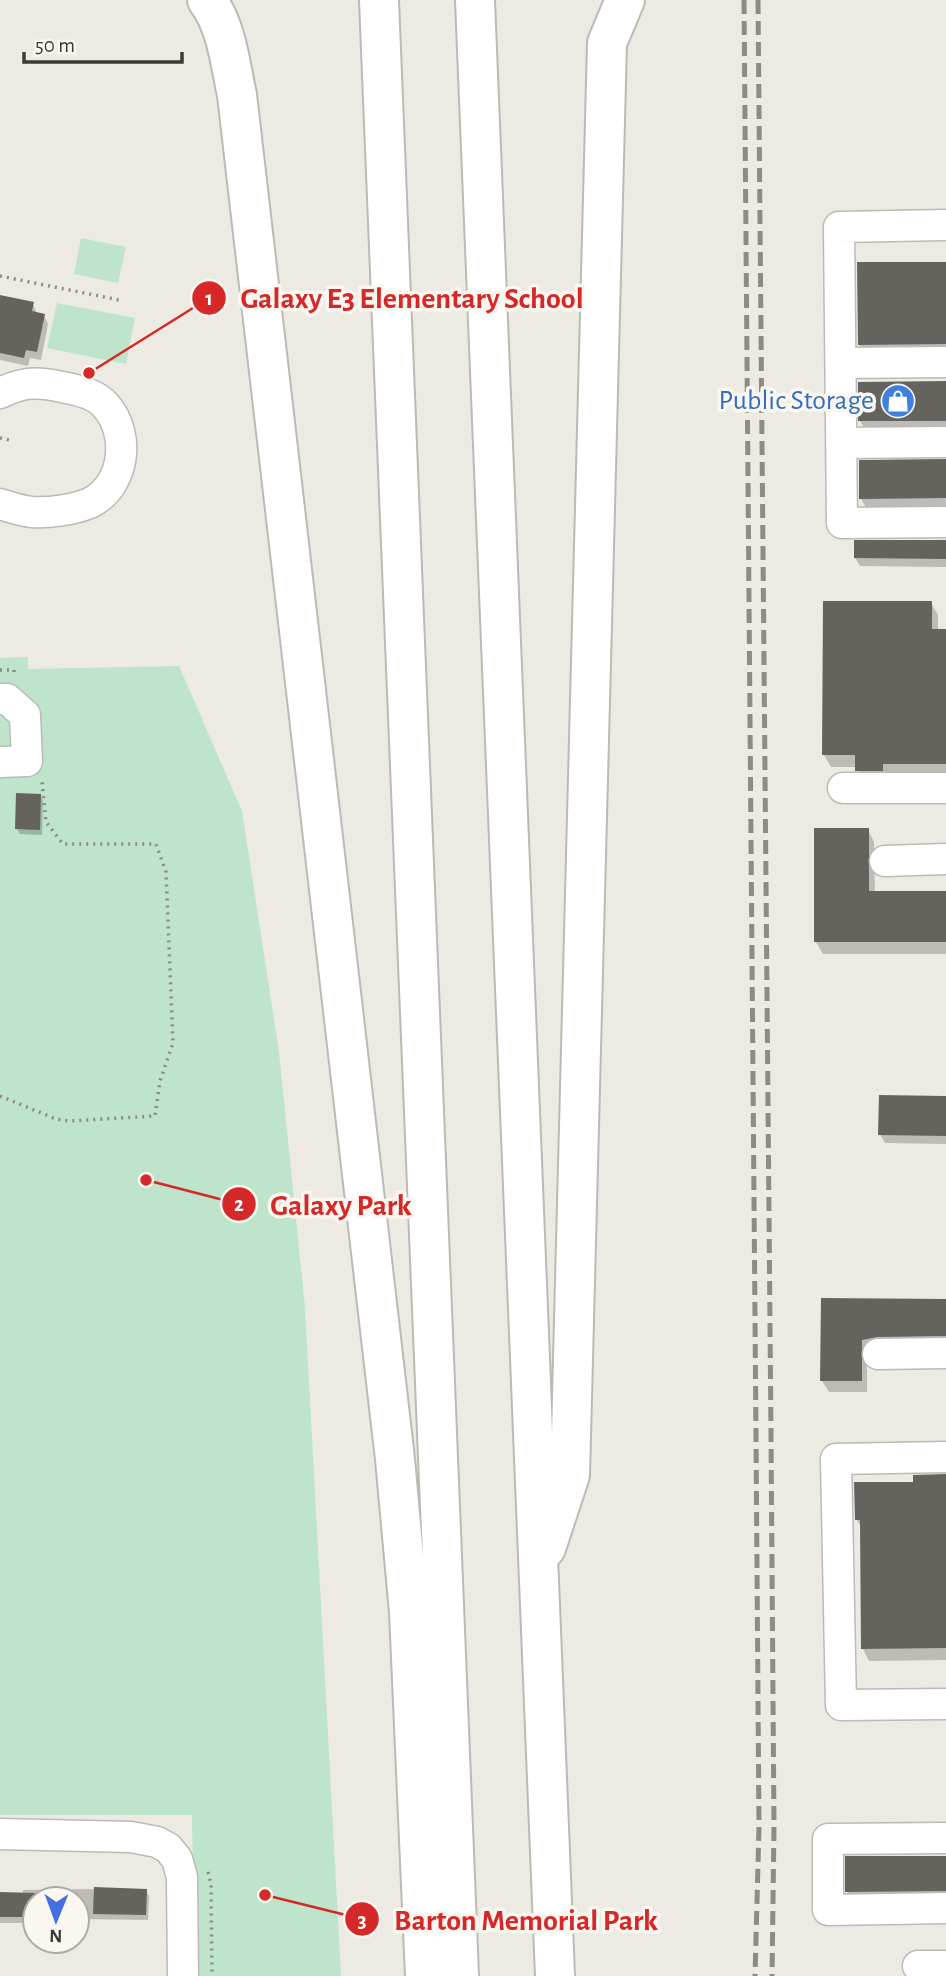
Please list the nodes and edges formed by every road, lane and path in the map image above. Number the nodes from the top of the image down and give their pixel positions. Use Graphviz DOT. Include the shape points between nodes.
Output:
graph roads {
  1 [pos="207,0"];
  2 [pos="243,0"];
  3 [pos="379,0"];
  4 [pos="475,0"];
  5 [pos="598,0"];
  6 [pos="625,0"];
  7 [pos="607,43"];
  8 [pos="237,95"];
  9 [pos="946,225"];
  10 [pos="0,276"];
  11 [pos="119,300"];
  12 [pos="946,362"];
  13 [pos="841,363"];
  14 [pos="0,393"];
  15 [pos="0,438"];
  16 [pos="10,440"];
  17 [pos="946,442"];
  18 [pos="842,443"];
  19 [pos="0,505"];
  20 [pos="946,522"];
  21 [pos="0,699"];
  22 [pos="0,762"];
  23 [pos="42,786"];
  24 [pos="843,788"];
  25 [pos="946,788"];
  26 [pos="946,859"];
  27 [pos="885,861"];
  28 [pos="0,1096"];
  29 [pos="946,1353"];
  30 [pos="878,1354"];
  31 [pos="946,1457"];
  32 [pos="538,1574"];
  33 [pos="946,1704"];
  34 [pos="0,1834"];
  35 [pos="946,1838"];
  36 [pos="946,1908"];
  37 [pos="183,1976"];
  38 [pos="425,1976"];
  39 [pos="459,1976"];
  40 [pos="555,1976"];
  1 -- 8 [label="highway" via="222,26"];
  2 -- 8 [label="highway"];
  3 -- 39 [label="highway"];
  4 -- 32 [label="highway"];
  5 -- 7 [label="highway" via="601,32"];
  6 -- 7 [label="highway"];
  7 -- 32 [label="highway" via="570,1475"];
  8 -- 38 [label="highway" via="396,1459 409,1612"];
  9 -- 13 [label="street" via="839,226"];
  10 -- 11 [label="path"];
  12 -- 13 [label="street"];
  13 -- 18 [label="street"];
  14 -- 19 [label="street" via="33,382 84,392 105,404 117,422 121,459 118,475 107,490 86,504 31,512"];
  15 -- 16 [label="path"];
  17 -- 18 [label="street"];
  18 -- 20 [label="street" via="842,523"];
  21 -- 22 [label="street" via="7,699 25,715 27,761"];
  23 -- 28 [label="path" via="46,822 63,844 156,844 166,872 173,1043 160,1081 155,1116 69,1121"];
  24 -- 25 [label="street"];
  26 -- 27 [label="street"];
  29 -- 30 [label="street"];
  31 -- 33 [label="street" via="836,1459 841,1705"];
  32 -- 40 [label="highway"];
  34 -- 37 [label="street" via="131,1837 168,1848 177,1858 182,1877"];
  35 -- 36 [label="street" via="828,1839 828,1910"];
}
